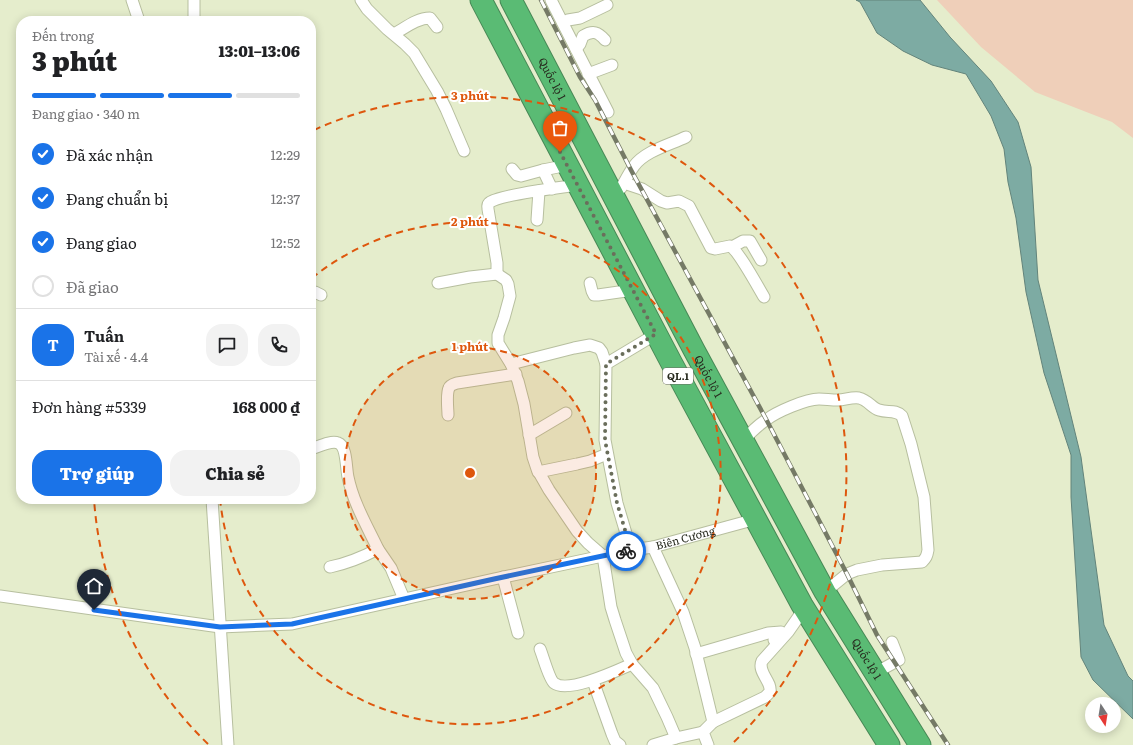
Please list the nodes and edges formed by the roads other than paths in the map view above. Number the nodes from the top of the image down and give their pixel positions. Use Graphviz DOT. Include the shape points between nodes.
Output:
graph roads {
  1 [pos="132,0"];
  2 [pos="194,0"];
  3 [pos="361,0"];
  4 [pos="481,0"];
  5 [pos="511,0"];
  6 [pos="550,0"];
  7 [pos="607,5"];
  8 [pos="137,16"];
  9 [pos="194,16"];
  10 [pos="563,23"];
  11 [pos="437,27"];
  12 [pos="394,34"];
  13 [pos="606,40"];
  14 [pos="576,49"];
  15 [pos="612,65"];
  16 [pos="588,74"];
  17 [pos="608,112"];
  18 [pos="686,137"];
  19 [pos="464,152"];
  20 [pos="568,165"];
  21 [pos="512,169"];
  22 [pos="543,170"];
  23 [pos="578,185"];
  24 [pos="552,189"];
  25 [pos="619,189"];
  26 [pos="539,191"];
  27 [pos="537,220"];
  28 [pos="732,247"];
  29 [pos="761,260"];
  30 [pos="497,274"];
  31 [pos="438,283"];
  32 [pos="590,283"];
  33 [pos="633,290"];
  34 [pos="764,297"];
  35 [pos="656,334"];
  36 [pos="606,364"];
  37 [pos="514,369"];
  38 [pos="566,413"];
  39 [pos="448,415"];
  40 [pos="529,435"];
  41 [pos="743,441"];
  42 [pos="316,447"];
  43 [pos="607,454"];
  44 [pos="538,472"];
  45 [pos="212,504"];
  46 [pos="756,519"];
  47 [pos="653,546"];
  48 [pos="378,549"];
  49 [pos="631,550"];
  50 [pos="603,556"];
  51 [pos="330,567"];
  52 [pos="503,577"];
  53 [pos="825,592"];
  54 [pos="0,596"];
  55 [pos="404,599"];
  56 [pos="804,609"];
  57 [pos="220,627"];
  58 [pos="518,633"];
  59 [pos="892,642"];
  60 [pos="540,649"];
  61 [pos="696,654"];
  62 [pos="759,657"];
  63 [pos="632,664"];
  64 [pos="875,673"];
  65 [pos="593,681"];
  66 [pos="713,722"];
  67 [pos="703,732"];
  68 [pos="676,738"];
  69 [pos="916,738"];
  70 [pos="228,745"];
  71 [pos="620,745"];
  72 [pos="652,745"];
  73 [pos="708,745"];
  74 [pos="889,745"];
  1 -- 8 [label="street"];
  2 -- 9 [label="street"];
  3 -- 12 [label="street"];
  4 -- 20 [label="highway, QL.1"];
  5 -- 25 [label="highway, Quốc lộ 1 / QL.1"];
  6 -- 10 [label="street"];
  7 -- 10 [label="street"];
  10 -- 14 [label="street"];
  11 -- 12 [label="street" via="430,18 425,18"];
  12 -- 19 [label="street" via="414,53 424,69 446,109"];
  13 -- 14 [label="street" via="596,32 585,35"];
  14 -- 16 [label="street"];
  15 -- 16 [label="street"];
  16 -- 17 [label="street"];
  18 -- 25 [label="street" via="641,159"];
  20 -- 22 [label="street"];
  20 -- 23 [label="highway, QL.1"];
  21 -- 22 [label="street" via="521,176"];
  22 -- 24 [label="street"];
  23 -- 24 [label="street"];
  23 -- 33 [label="highway, QL.1"];
  24 -- 26 [label="street"];
  25 -- 28 [label="street" via="642,189 661,202 679,201 689,206 711,248"];
  25 -- 41 [label="highway, Quốc lộ 1 / QL.1"];
  26 -- 27 [label="street"];
  26 -- 30 [label="street" via="500,198 488,205"];
  28 -- 29 [label="street" via="743,241 750,241"];
  28 -- 34 [label="street"];
  30 -- 31 [label="street"];
  30 -- 37 [label="street" via="506,280 510,290 498,338 500,347"];
  32 -- 33 [label="street" via="594,295"];
  33 -- 35 [label="highway, QL.1"];
  35 -- 36 [label="street"];
  35 -- 46 [label="highway, QL.1"];
  36 -- 37 [label="street" via="602,352 590,345"];
  36 -- 43 [label="street" via="604,421"];
  37 -- 39 [label="street" via="452,385 448,393"];
  37 -- 40 [label="street"];
  38 -- 40 [label="street"];
  40 -- 44 [label="street"];
  41 -- 53 [label="highway, Quốc lộ 1 / QL.1"];
  41 -- 53 [label="street" via="766,419 813,399 860,398 874,408 895,411 902,416 924,497 928,550 926,558 922,562 857,570 847,574"];
  42 -- 48 [label="street" via="331,442 338,442 342,446 353,495"];
  43 -- 44 [label="street" via="590,461"];
  43 -- 49 [label="street" via="617,503"];
  44 -- 50 [label="street" via="577,530 588,544"];
  45 -- 57 [label="street"];
  46 -- 47 [label="street, Biên Cương"];
  46 -- 56 [label="highway, QL.1"];
  47 -- 49 [label="street, Biên Cương"];
  47 -- 61 [label="street" via="682,612"];
  48 -- 51 [label="street" via="357,560"];
  48 -- 55 [label="street" via="391,568"];
  49 -- 50 [label="street, Biên Cương"];
  50 -- 52 [label="street, Biên Cương"];
  50 -- 63 [label="street" via="615,620"];
  52 -- 55 [label="street, Biên Cương"];
  52 -- 58 [label="street"];
  53 -- 64 [label="highway, Quốc lộ 1 / QL.1"];
  54 -- 57 [label="street, Biên Cương"];
  55 -- 57 [label="street, Biên Cương" via="292,624"];
  56 -- 66 [label="street" via="788,632 762,661 770,692 765,697"];
  56 -- 74 [label="highway, QL.1"];
  57 -- 70 [label="street"];
  59 -- 64 [label="street" via="899,660"];
  60 -- 65 [label="street" via="554,683 567,686"];
  61 -- 62 [label="street" via="768,633 781,632"];
  61 -- 66 [label="street"];
  63 -- 65 [label="street"];
  63 -- 68 [label="street" via="653,688"];
  64 -- 69 [label="highway, Quốc lộ 1 / QL.1"];
  65 -- 71 [label="street" via="612,734"];
  66 -- 67 [label="street"];
  67 -- 68 [label="street"];
  67 -- 73 [label="street"];
  68 -- 72 [label="street"];
  69 -- 74 [label="highway"];
}
